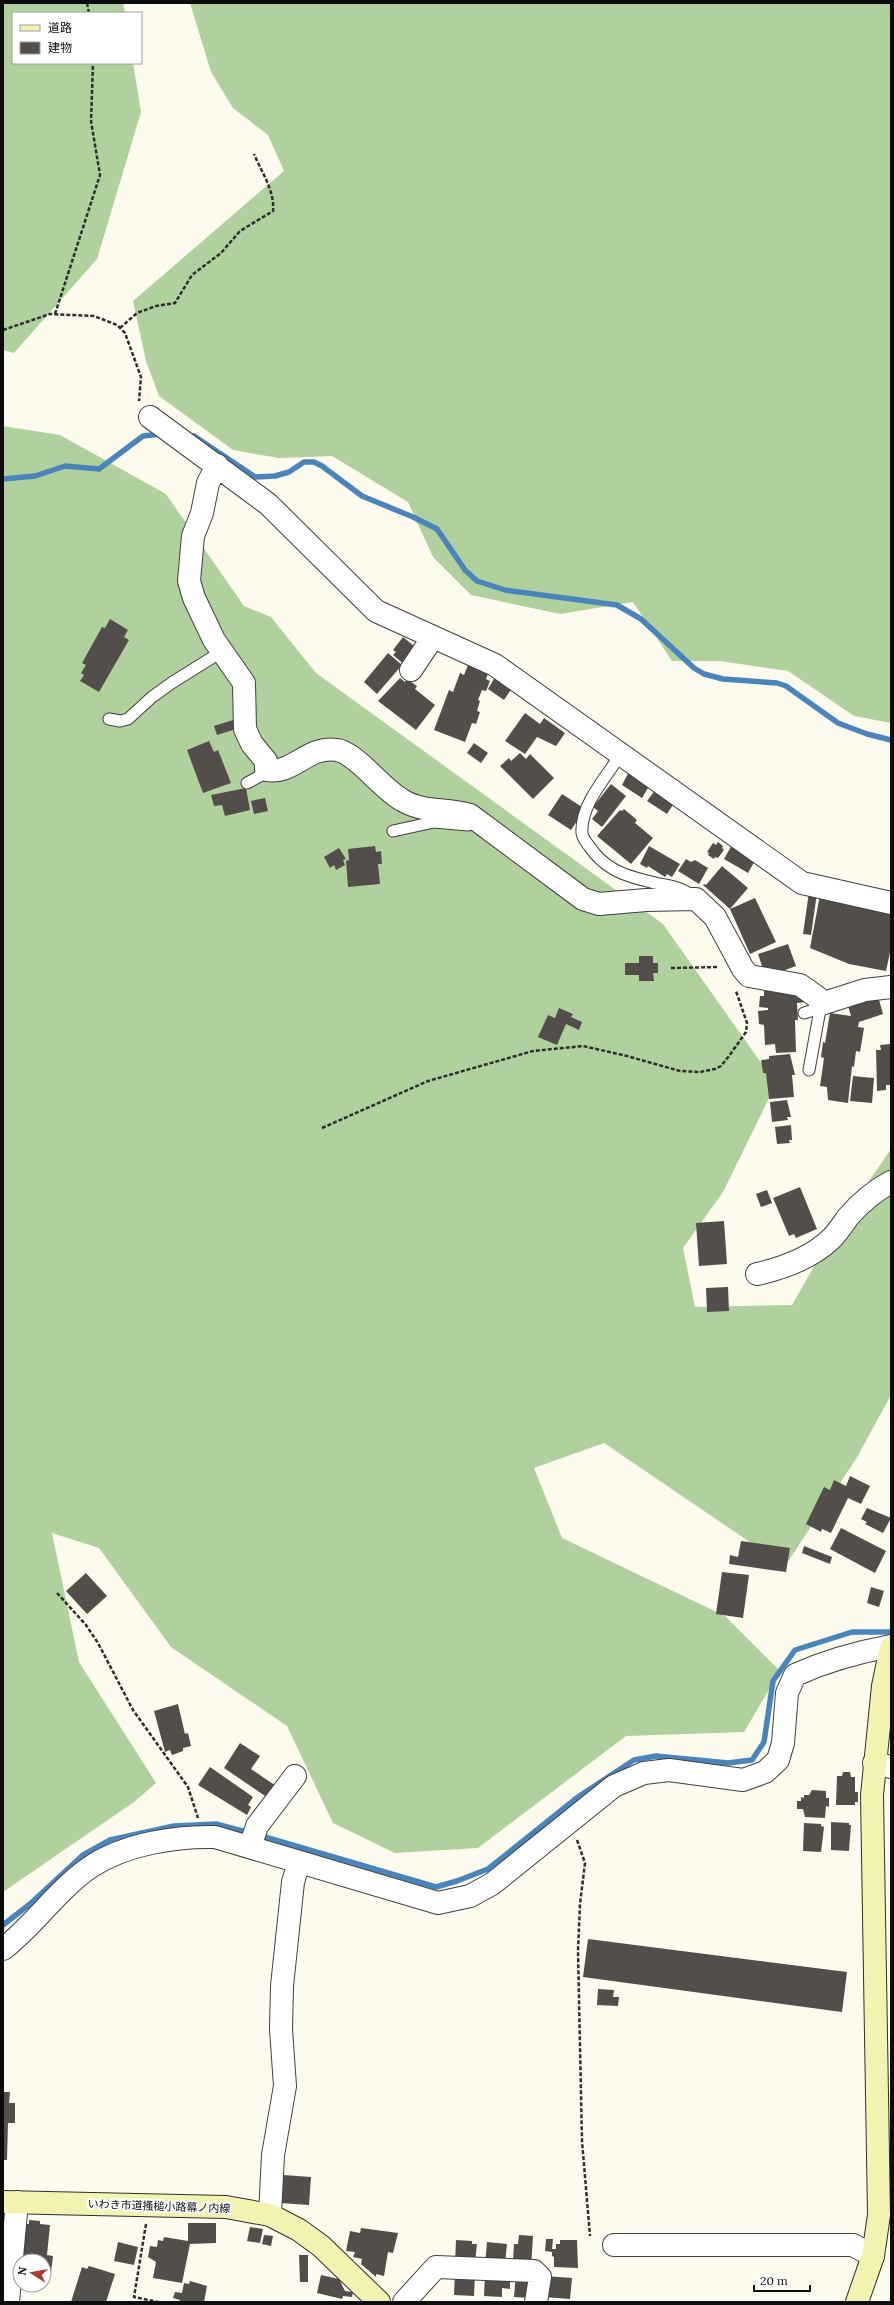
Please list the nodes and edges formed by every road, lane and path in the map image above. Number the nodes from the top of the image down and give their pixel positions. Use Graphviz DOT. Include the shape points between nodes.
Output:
graph roads {
  1 [pos="93,64"];
  2 [pos="254,154"];
  3 [pos="55,314"];
  4 [pos="120,328"];
  5 [pos="3,330"];
  6 [pos="150,417"];
  7 [pos="217,465"];
  8 [pos="433,637"];
  9 [pos="222,652"];
  10 [pos="411,670"];
  11 [pos="109,719"];
  12 [pos="621,754"];
  13 [pos="266,770"];
  14 [pos="247,783"];
  15 [pos="393,831"];
  16 [pos="490,831"];
  17 [pos="696,899"];
  18 [pos="891,902"];
  19 [pos="725,967"];
  20 [pos="671,968"];
  21 [pos="891,987"];
  22 [pos="735,988"];
  23 [pos="812,1008"];
  24 [pos="809,1070"];
  25 [pos="322,1128"];
  26 [pos="891,1182"];
  27 [pos="757,1274"];
  28 [pos="57,1593"];
  29 [pos="891,1647"];
  30 [pos="883,1765"];
  31 [pos="295,1776"];
  32 [pos="580,1814"];
  33 [pos="201,1836"];
  34 [pos="250,1847"];
  35 [pos="299,1862"];
  36 [pos="3,1949"];
  37 [pos="884,2141"];
  38 [pos="10,2202"];
  39 [pos="149,2206"];
  40 [pos="270,2215"];
  41 [pos="590,2236"];
  42 [pos="614,2245"];
  43 [pos="873,2256"];
  44 [pos="8,2302"];
  45 [pos="158,2302"];
  46 [pos="379,2302"];
  47 [pos="404,2302"];
  48 [pos="536,2302"];
  49 [pos="857,2302"];
  1 -- 3 [label="path" via="91,121 100,174"];
  2 -- 4 [label="path" via="270,189 273,211 240,231 221,253 192,275 175,304 156,306 137,313"];
  3 -- 4 [label="path" via="94,316"];
  3 -- 5 [label="path"];
  4 -- 6 [label="path" via="125,333 141,377 140,406"];
  6 -- 7 [label="street"];
  7 -- 8 [label="street" via="268,504 376,611"];
  7 -- 9 [label="street" via="210,478 202,513 193,536 189,581 199,610"];
  8 -- 10 [label="street"];
  8 -- 12 [label="street" via="495,665"];
  9 -- 11 [label="lane" via="168,686 128,719"];
  9 -- 13 [label="street" via="244,683 245,729 252,744 266,761"];
  12 -- 17 [label="lane" via="586,811 582,833 585,841 605,865 617,872 661,885 679,887"];
  12 -- 18 [label="street" via="802,883"];
  13 -- 14 [label="lane"];
  13 -- 16 [label="street" via="281,770 310,753 338,750 354,757 385,789 403,801 422,808 470,815"];
  15 -- 16 [label="lane" via="434,822 458,823"];
  16 -- 17 [label="street" via="583,899 592,902 599,904"];
  17 -- 23 [label="street" via="715,917 749,976 800,985 817,997"];
  19 -- 20 [label="path"];
  21 -- 23 [label="street" via="865,990"];
  22 -- 25 [label="path" via="746,1023 746,1032 721,1066 715,1069 680,1072 583,1046 533,1051 428,1081"];
  23 -- 24 [label="lane"];
  26 -- 27 [label="street" via="864,1200 832,1238 810,1254 793,1264"];
  28 -- 33 [label="path" via="90,1631 133,1710 188,1787 197,1810"];
  29 -- 30 [label="street" via="883,1686"];
  29 -- 32 [label="street" via="866,1651 817,1665 796,1675 787,1693 783,1743 778,1760 765,1772 743,1780 670,1770 644,1773 614,1786"];
  30 -- 37 [label="street" via="872,1795"];
  31 -- 34 [label="street" via="257,1826"];
  32 -- 35 [label="street" via="492,1884 470,1896 438,1903"];
  32 -- 41 [label="path" via="578,1846 585,1863 578,1921 581,2090 585,2190"];
  33 -- 34 [label="street" via="216,1837"];
  33 -- 36 [label="street" via="160,1842 123,1852 92,1866 61,1892"];
  34 -- 35 [label="street"];
  35 -- 40 [label="street" via="294,1882 282,1986 284,2086 273,2155"];
  37 -- 43 [label="street" via="879,2215"];
  38 -- 39 [label="street, いわき市道搔槌小路幕ノ内線"];
  38 -- 44 [label="street"];
  39 -- 40 [label="street, いわき市道搔槌小路幕ノ内線" via="226,2207"];
  39 -- 45 [label="path" via="134,2297"];
  40 -- 46 [label="street, いわき市道搔槌小路幕ノ内線" via="300,2230 321,2246"];
  42 -- 43 [label="street" via="853,2244"];
  43 -- 49 [label="street"];
  47 -- 48 [label="street" via="436,2267 534,2271 540,2277"];
}
